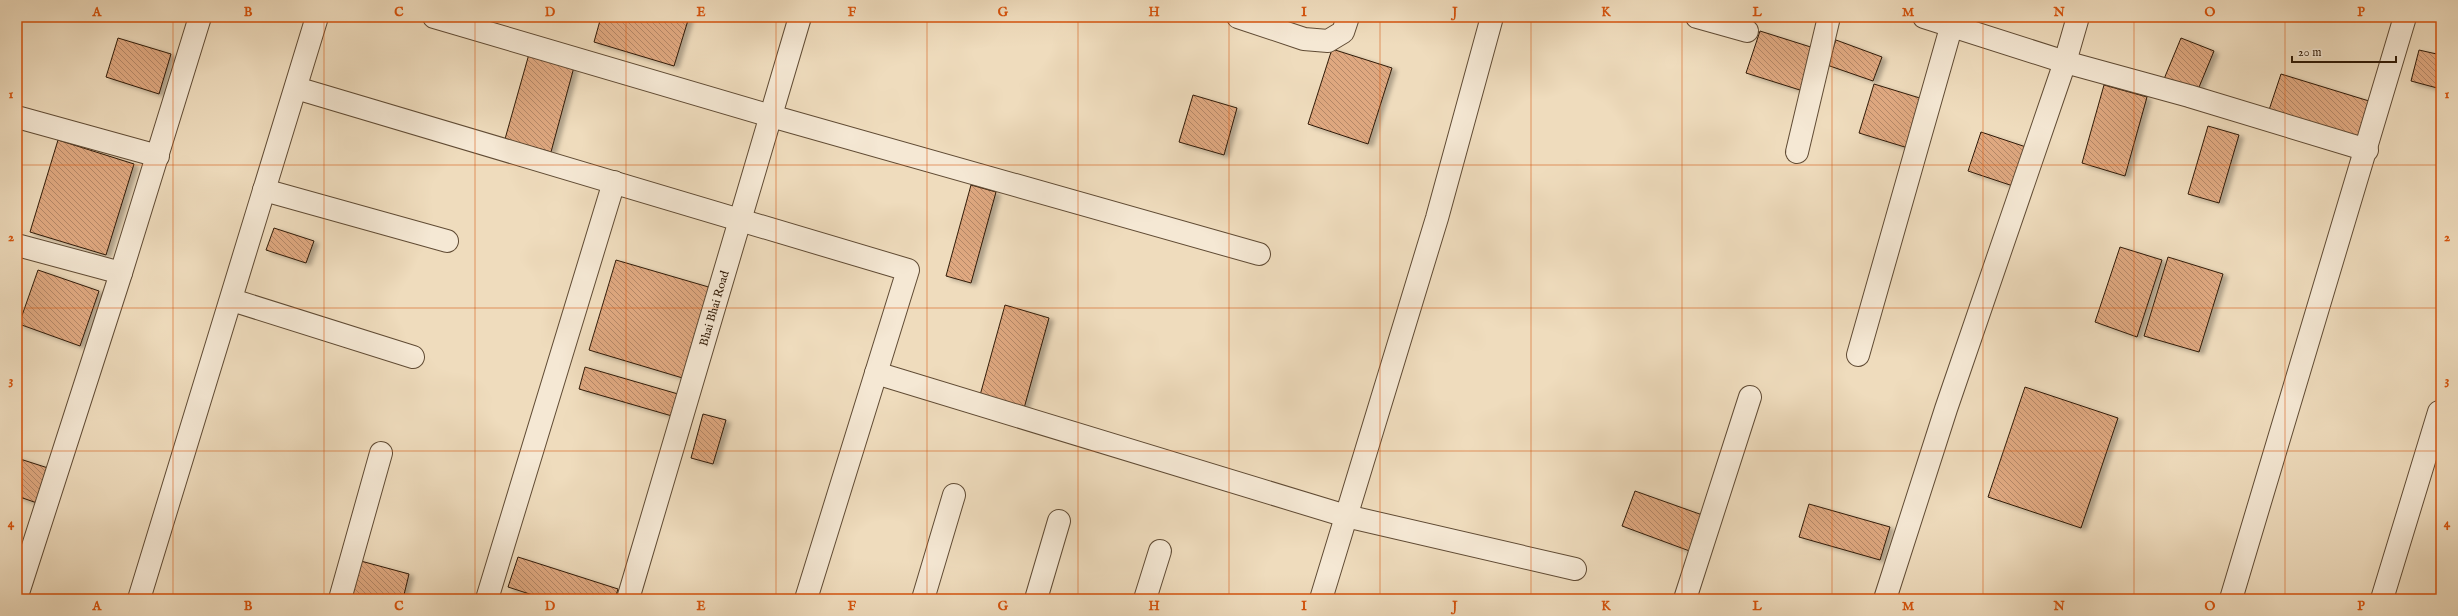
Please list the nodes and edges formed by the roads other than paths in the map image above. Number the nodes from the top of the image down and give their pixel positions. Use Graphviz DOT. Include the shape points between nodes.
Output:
graph roads {
  1 [pos="200,17"];
  2 [pos="317,17"];
  3 [pos="434,17"];
  4 [pos="800,17"];
  5 [pos="1238,17"];
  6 [pos="1348,17"];
  7 [pos="1492,17"];
  8 [pos="1697,17"];
  9 [pos="1829,17"];
  10 [pos="1924,17"];
  11 [pos="2078,17"];
  12 [pos="2405,17"];
  13 [pos="1953,21"];
  14 [pos="1747,31"];
  15 [pos="2066,62"];
  16 [pos="296,88"];
  17 [pos="771,116"];
  18 [pos="17,117"];
  19 [pos="2367,150"];
  20 [pos="1798,152"];
  21 [pos="158,156"];
  22 [pos="614,182"];
  23 [pos="264,190"];
  24 [pos="739,220"];
  25 [pos="447,241"];
  26 [pos="17,245"];
  27 [pos="1259,254"];
  28 [pos="121,273"];
  29 [pos="232,300"];
  30 [pos="1858,355"];
  31 [pos="413,357"];
  32 [pos="876,373"];
  33 [pos="1750,397"];
  34 [pos="2439,412"];
  35 [pos="381,453"];
  36 [pos="954,495"];
  37 [pos="1346,516"];
  38 [pos="1059,521"];
  39 [pos="1160,551"];
  40 [pos="1575,569"];
  41 [pos="17,596"];
  42 [pos="139,599"];
  43 [pos="340,599"];
  44 [pos="487,599"];
  45 [pos="628,599"];
  46 [pos="806,599"];
  47 [pos="923,599"];
  48 [pos="1036,599"];
  49 [pos="1145,599"];
  50 [pos="1321,599"];
  51 [pos="1685,599"];
  52 [pos="1885,599"];
  53 [pos="2231,599"];
  54 [pos="2382,599"];
  1 -- 21 [label="street"];
  2 -- 16 [label="street"];
  3 -- 17 [label="street"];
  4 -- 17 [label="street, Bhai Bhai Road"];
  5 -- 6 [label="street" via="1304,39 1328,41 1343,32"];
  7 -- 37 [label="street" via="1437,218"];
  8 -- 14 [label="street"];
  9 -- 20 [label="street"];
  10 -- 13 [label="street"];
  11 -- 15 [label="street"];
  12 -- 19 [label="street"];
  13 -- 15 [label="street"];
  13 -- 30 [label="street"];
  15 -- 19 [label="street"];
  15 -- 52 [label="street" via="1946,409"];
  16 -- 22 [label="street"];
  16 -- 23 [label="street"];
  17 -- 24 [label="street, Bhai Bhai Road"];
  17 -- 27 [label="street"];
  18 -- 21 [label="street"];
  19 -- 53 [label="street"];
  21 -- 28 [label="street"];
  22 -- 24 [label="street"];
  22 -- 44 [label="street"];
  23 -- 25 [label="street"];
  23 -- 29 [label="street"];
  24 -- 32 [label="street" via="908,270"];
  24 -- 45 [label="street, Bhai Bhai Road"];
  26 -- 28 [label="street"];
  28 -- 41 [label="street"];
  29 -- 31 [label="street"];
  29 -- 42 [label="street"];
  32 -- 37 [label="street"];
  32 -- 46 [label="street"];
  33 -- 51 [label="street"];
  34 -- 54 [label="street"];
  35 -- 43 [label="street"];
  36 -- 47 [label="street"];
  37 -- 40 [label="street"];
  37 -- 50 [label="street"];
  38 -- 48 [label="street"];
  39 -- 49 [label="street"];
}
